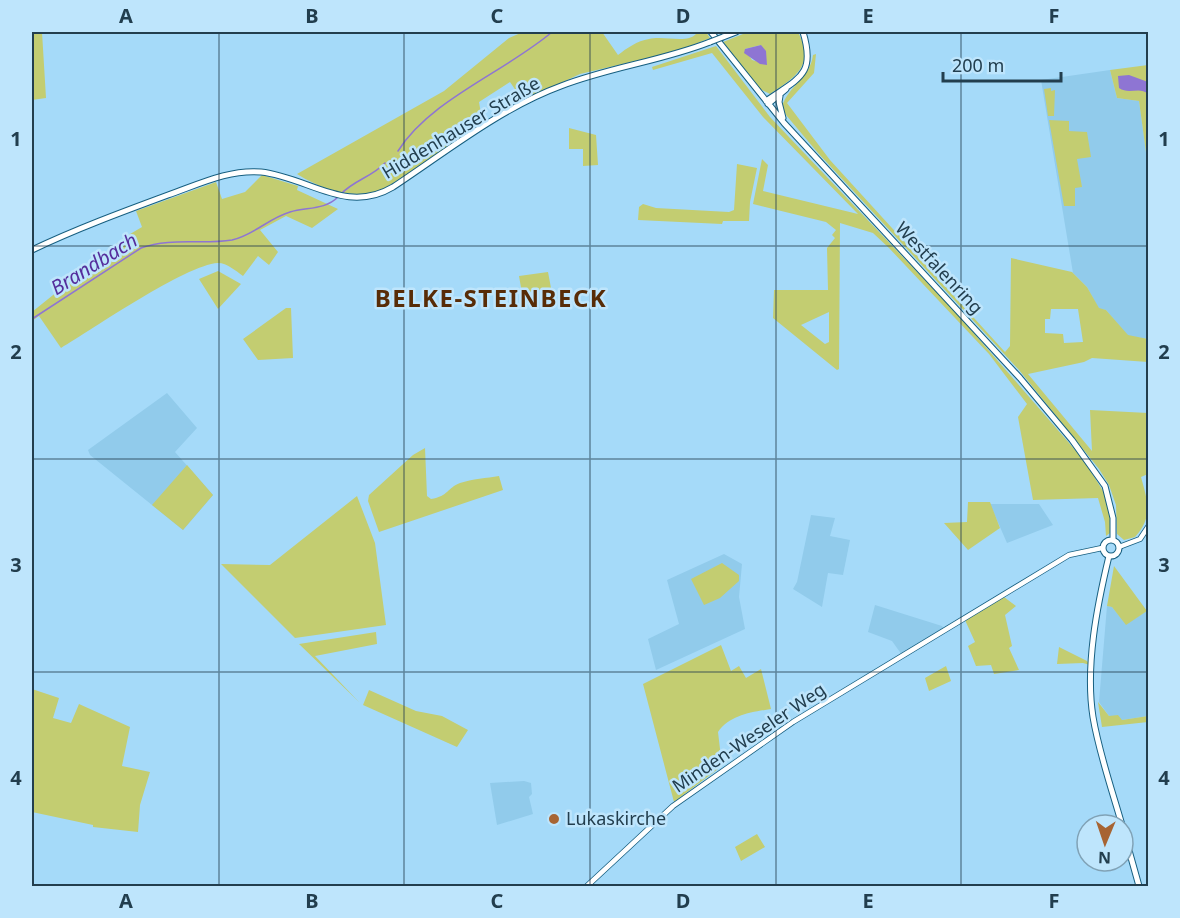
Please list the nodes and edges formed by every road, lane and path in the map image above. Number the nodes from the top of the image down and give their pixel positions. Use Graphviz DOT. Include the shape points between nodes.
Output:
graph roads {
  1 [pos="711,32"];
  2 [pos="736,32"];
  3 [pos="801,32"];
  4 [pos="791,84"];
  5 [pos="780,96"];
  6 [pos="767,103"];
  7 [pos="784,123"];
  8 [pos="32,250"];
  9 [pos="1149,527"];
  10 [pos="1113,540"];
  11 [pos="1119,547"];
  12 [pos="1102,548"];
  13 [pos="1109,556"];
  14 [pos="1118,813"];
  15 [pos="587,886"];
  1 -- 6 [label="main road, Westfalenring"];
  2 -- 8 [label="main road, Hiddenhauser Straße, bridge" via="678,54 560,86 500,117 388,190 367,198 339,196 273,174 245,172 147,203"];
  3 -- 4 [label="main road" via="808,65"];
  4 -- 5 [label="main road"];
  4 -- 6 [label="main road"];
  5 -- 6 [label="main road"];
  5 -- 7 [label="main road"];
  6 -- 7 [label="main road, Westfalenring"];
  7 -- 10 [label="main road, Westfalenring" via="1020,378 1072,440 1105,486 1113,518"];
  9 -- 11 [label="street" via="1133,543"];
  10 -- 11 [label="main road"];
  10 -- 12 [label="main road" via="1106,541"];
  11 -- 13 [label="main road" via="1117,554"];
  12 -- 13 [label="main road"];
  12 -- 15 [label="street, Minden-Weseler Weg" via="1069,555 818,705 673,806"];
  13 -- 14 [label="main road" via="1098,610 1091,691 1093,717"];
}
